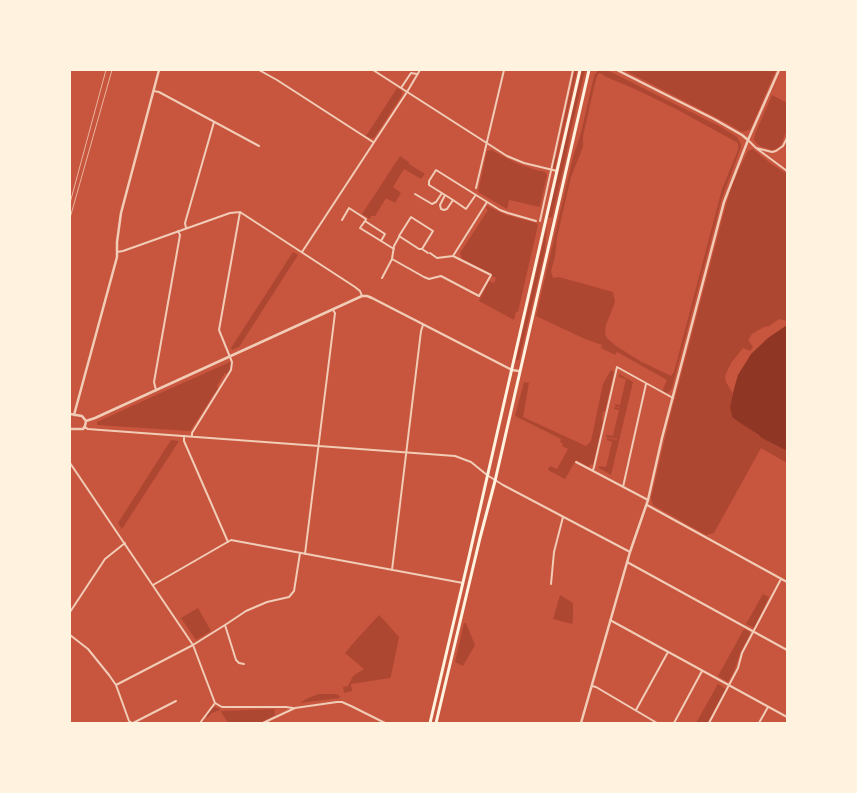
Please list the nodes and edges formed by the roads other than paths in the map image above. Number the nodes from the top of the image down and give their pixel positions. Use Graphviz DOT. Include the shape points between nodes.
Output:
graph roads {
  1 [pos="159,70"];
  2 [pos="259,70"];
  3 [pos="373,70"];
  4 [pos="420,70"];
  5 [pos="504,70"];
  6 [pos="573,70"];
  7 [pos="580,70"];
  8 [pos="589,70"];
  9 [pos="618,70"];
  10 [pos="779,70"];
  11 [pos="417,74"];
  12 [pos="401,88"];
  13 [pos="154,91"];
  14 [pos="407,92"];
  15 [pos="214,122"];
  16 [pos="787,138"];
  17 [pos="748,140"];
  18 [pos="373,142"];
  19 [pos="486,144"];
  20 [pos="259,146"];
  21 [pos="756,148"];
  22 [pos="551,170"];
  23 [pos="787,171"];
  24 [pos="557,172"];
  25 [pos="476,188"];
  26 [pos="442,193"];
  27 [pos="415,194"];
  28 [pos="445,195"];
  29 [pos="476,195"];
  30 [pos="453,200"];
  31 [pos="487,202"];
  32 [pos="240,212"];
  33 [pos="342,220"];
  34 [pos="536,220"];
  35 [pos="540,221"];
  36 [pos="365,222"];
  37 [pos="186,229"];
  38 [pos="178,231"];
  39 [pos="399,236"];
  40 [pos="380,241"];
  41 [pos="394,249"];
  42 [pos="422,249"];
  43 [pos="117,252"];
  44 [pos="302,252"];
  45 [pos="453,256"];
  46 [pos="392,258"];
  47 [pos="382,278"];
  48 [pos="362,296"];
  49 [pos="333,310"];
  50 [pos="424,324"];
  51 [pos="230,357"];
  52 [pos="512,370"];
  53 [pos="519,371"];
  54 [pos="646,384"];
  55 [pos="156,390"];
  56 [pos="673,398"];
  57 [pos="70,414"];
  58 [pos="74,415"];
  59 [pos="86,421"];
  60 [pos="84,428"];
  61 [pos="70,429"];
  62 [pos="184,436"];
  63 [pos="192,436"];
  64 [pos="318,446"];
  65 [pos="407,452"];
  66 [pos="576,462"];
  67 [pos="70,463"];
  68 [pos="593,470"];
  69 [pos="487,475"];
  70 [pos="495,481"];
  71 [pos="623,487"];
  72 [pos="648,500"];
  73 [pos="647,505"];
  74 [pos="563,517"];
  75 [pos="228,542"];
  76 [pos="125,543"];
  77 [pos="630,552"];
  78 [pos="300,553"];
  79 [pos="305,554"];
  80 [pos="627,562"];
  81 [pos="392,570"];
  82 [pos="781,579"];
  83 [pos="787,582"];
  84 [pos="463,584"];
  85 [pos="551,584"];
  86 [pos="153,585"];
  87 [pos="70,612"];
  88 [pos="610,620"];
  89 [pos="225,626"];
  90 [pos="753,631"];
  91 [pos="70,635"];
  92 [pos="193,645"];
  93 [pos="787,650"];
  94 [pos="668,652"];
  95 [pos="244,664"];
  96 [pos="702,671"];
  97 [pos="116,685"];
  98 [pos="592,686"];
  99 [pos="729,686"];
  100 [pos="176,701"];
  101 [pos="214,703"];
  102 [pos="277,706"];
  103 [pos="768,707"];
  104 [pos="295,708"];
  105 [pos="636,710"];
  106 [pos="280,714"];
  107 [pos="787,718"];
  108 [pos="132,723"];
  109 [pos="200,723"];
  110 [pos="264,723"];
  111 [pos="385,723"];
  112 [pos="430,723"];
  113 [pos="436,723"];
  114 [pos="581,723"];
  115 [pos="657,723"];
  116 [pos="674,723"];
  117 [pos="709,723"];
  118 [pos="759,723"];
  1 -- 13 [label="street"];
  2 -- 18 [label="street"];
  3 -- 12 [label="street"];
  4 -- 11 [label="street"];
  5 -- 19 [label="street"];
  6 -- 22 [label="street"];
  7 -- 24 [label="main road"];
  8 -- 53 [label="main road"];
  9 -- 17 [label="street"];
  10 -- 17 [label="street"];
  11 -- 12 [label="street" via="411,73"];
  11 -- 14 [label="street"];
  12 -- 14 [label="street"];
  13 -- 15 [label="street"];
  13 -- 43 [label="street" via="121,213"];
  14 -- 18 [label="street"];
  14 -- 19 [label="street"];
  15 -- 20 [label="street"];
  15 -- 37 [label="street"];
  16 -- 21 [label="street" via="776,151"];
  17 -- 21 [label="street"];
  17 -- 56 [label="street" via="724,202"];
  18 -- 44 [label="street"];
  19 -- 22 [label="street" via="524,163"];
  19 -- 25 [label="street"];
  21 -- 23 [label="street"];
  22 -- 24 [label="street"];
  22 -- 35 [label="street"];
  24 -- 52 [label="main road"];
  26 -- 27 [label="street" via="432,204"];
  26 -- 28 [label="street"];
  26 -- 29 [label="street" via="429,185 436,170"];
  28 -- 30 [label="street"];
  28 -- 30 [label="street" via="440,204 442,209 447,209"];
  29 -- 30 [label="street" via="466,210"];
  29 -- 31 [label="street"];
  31 -- 34 [label="street" via="508,213"];
  31 -- 45 [label="street"];
  32 -- 37 [label="street"];
  32 -- 44 [label="street"];
  32 -- 51 [label="street" via="219,330"];
  33 -- 36 [label="street" via="349,208 366,219"];
  36 -- 40 [label="street" via="360,228"];
  36 -- 40 [label="street" via="385,234"];
  37 -- 38 [label="street"];
  38 -- 43 [label="street"];
  38 -- 55 [label="street" via="180,235 154,382"];
  39 -- 41 [label="street"];
  39 -- 42 [label="street"];
  39 -- 42 [label="street" via="412,217 434,231"];
  40 -- 41 [label="street"];
  41 -- 46 [label="street"];
  42 -- 45 [label="street" via="436,258"];
  43 -- 58 [label="street"];
  44 -- 48 [label="street" via="356,288"];
  45 -- 46 [label="street" via="491,275 479,296 441,276 424,277"];
  46 -- 47 [label="street"];
  48 -- 49 [label="street"];
  48 -- 50 [label="street"];
  49 -- 51 [label="street"];
  49 -- 64 [label="street"];
  50 -- 52 [label="street"];
  50 -- 65 [label="street"];
  51 -- 55 [label="street"];
  51 -- 63 [label="street" via="231,370"];
  52 -- 53 [label="street"];
  52 -- 69 [label="main road"];
  53 -- 70 [label="main road"];
  54 -- 56 [label="street"];
  54 -- 68 [label="street" via="616,367"];
  54 -- 71 [label="street"];
  55 -- 59 [label="street"];
  56 -- 72 [label="street"];
  57 -- 58 [label="street"];
  58 -- 59 [label="street" via="82,416"];
  59 -- 60 [label="street"];
  60 -- 61 [label="street"];
  60 -- 62 [label="street"];
  62 -- 63 [label="street"];
  62 -- 75 [label="street"];
  63 -- 64 [label="street"];
  64 -- 65 [label="street"];
  64 -- 79 [label="street"];
  65 -- 69 [label="street" via="456,456 471,462"];
  65 -- 81 [label="street"];
  66 -- 68 [label="street"];
  67 -- 76 [label="street"];
  68 -- 71 [label="street"];
  69 -- 70 [label="street"];
  69 -- 84 [label="main road"];
  70 -- 74 [label="street"];
  70 -- 113 [label="main road"];
  71 -- 72 [label="street"];
  72 -- 73 [label="street"];
  73 -- 77 [label="street"];
  73 -- 82 [label="street"];
  74 -- 77 [label="street"];
  74 -- 85 [label="street" via="554,552"];
  75 -- 78 [label="street"];
  75 -- 86 [label="street"];
  76 -- 86 [label="street"];
  76 -- 87 [label="street" via="105,559"];
  77 -- 80 [label="street"];
  78 -- 79 [label="street"];
  78 -- 89 [label="street" via="291,596 256,606"];
  79 -- 81 [label="street"];
  80 -- 88 [label="street"];
  80 -- 90 [label="street"];
  81 -- 84 [label="street"];
  82 -- 83 [label="street"];
  82 -- 90 [label="street"];
  84 -- 112 [label="main road"];
  86 -- 92 [label="street"];
  88 -- 94 [label="street"];
  88 -- 98 [label="street"];
  89 -- 92 [label="street"];
  89 -- 95 [label="street" via="236,660"];
  90 -- 93 [label="street"];
  90 -- 99 [label="street"];
  91 -- 97 [label="street" via="88,649"];
  92 -- 97 [label="street"];
  92 -- 101 [label="street"];
  94 -- 96 [label="street"];
  94 -- 105 [label="street"];
  96 -- 99 [label="street"];
  96 -- 116 [label="street"];
  97 -- 108 [label="street"];
  98 -- 105 [label="street"];
  98 -- 114 [label="street"];
  99 -- 103 [label="street"];
  99 -- 117 [label="street"];
  100 -- 108 [label="street"];
  101 -- 102 [label="street" via="222,707"];
  101 -- 109 [label="street"];
  102 -- 104 [label="street"];
  102 -- 106 [label="street"];
  103 -- 107 [label="street"];
  103 -- 118 [label="street"];
  104 -- 106 [label="street"];
  104 -- 111 [label="street" via="342,702"];
  105 -- 115 [label="street"];
  106 -- 110 [label="street"];
}
